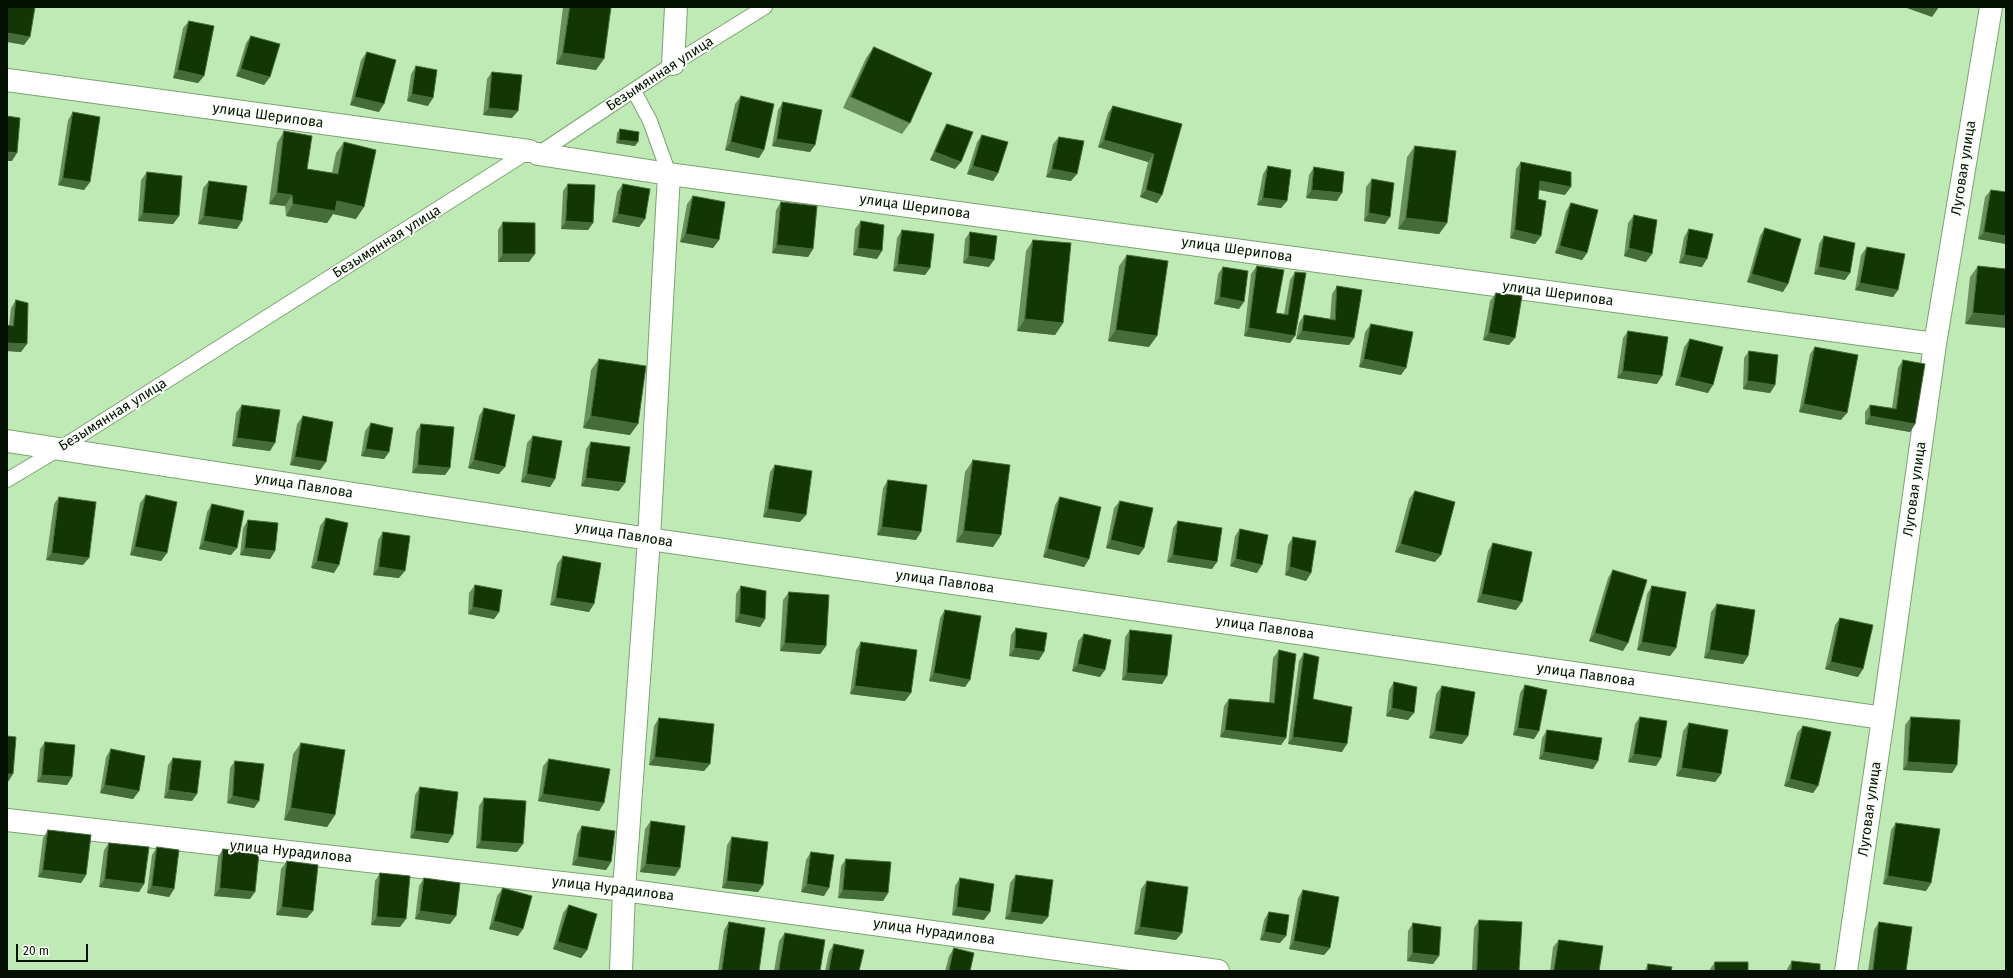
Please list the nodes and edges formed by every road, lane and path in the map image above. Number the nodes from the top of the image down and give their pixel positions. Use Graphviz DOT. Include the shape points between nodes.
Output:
graph roads {
  1 [pos="676,7"];
  2 [pos="765,7"];
  3 [pos="1991,7"];
  4 [pos="673,64"];
  5 [pos="7,80"];
  6 [pos="634,91"];
  7 [pos="534,153"];
  8 [pos="669,174"];
  9 [pos="1935,344"];
  10 [pos="7,441"];
  11 [pos="59,449"];
  12 [pos="7,480"];
  13 [pos="649,539"];
  14 [pos="1883,718"];
  15 [pos="7,820"];
  16 [pos="624,890"];
  17 [pos="621,971"];
  18 [pos="1218,971"];
  19 [pos="1846,971"];
  1 -- 4 [label="street"];
  2 -- 4 [label="lane, Безымянная улица"];
  3 -- 9 [label="street, Луговая улица"];
  4 -- 6 [label="lane, Безымянная улица"];
  5 -- 7 [label="street, улица Шерипова"];
  6 -- 7 [label="lane, Безымянная улица"];
  6 -- 8 [label="lane" via="650,121"];
  7 -- 8 [label="street, улица Шерипова"];
  7 -- 11 [label="lane, Безымянная улица"];
  8 -- 9 [label="street, улица Шерипова"];
  8 -- 13 [label="street"];
  9 -- 14 [label="street, Луговая улица"];
  10 -- 11 [label="street, улица Павлова"];
  11 -- 12 [label="lane, Безымянная улица"];
  11 -- 13 [label="street, улица Павлова"];
  13 -- 14 [label="street, улица Павлова"];
  13 -- 16 [label="street"];
  14 -- 19 [label="street, Луговая улица"];
  15 -- 16 [label="street, улица Нурадилова"];
  16 -- 17 [label="street"];
  16 -- 18 [label="street, улица Нурадилова"];
}
